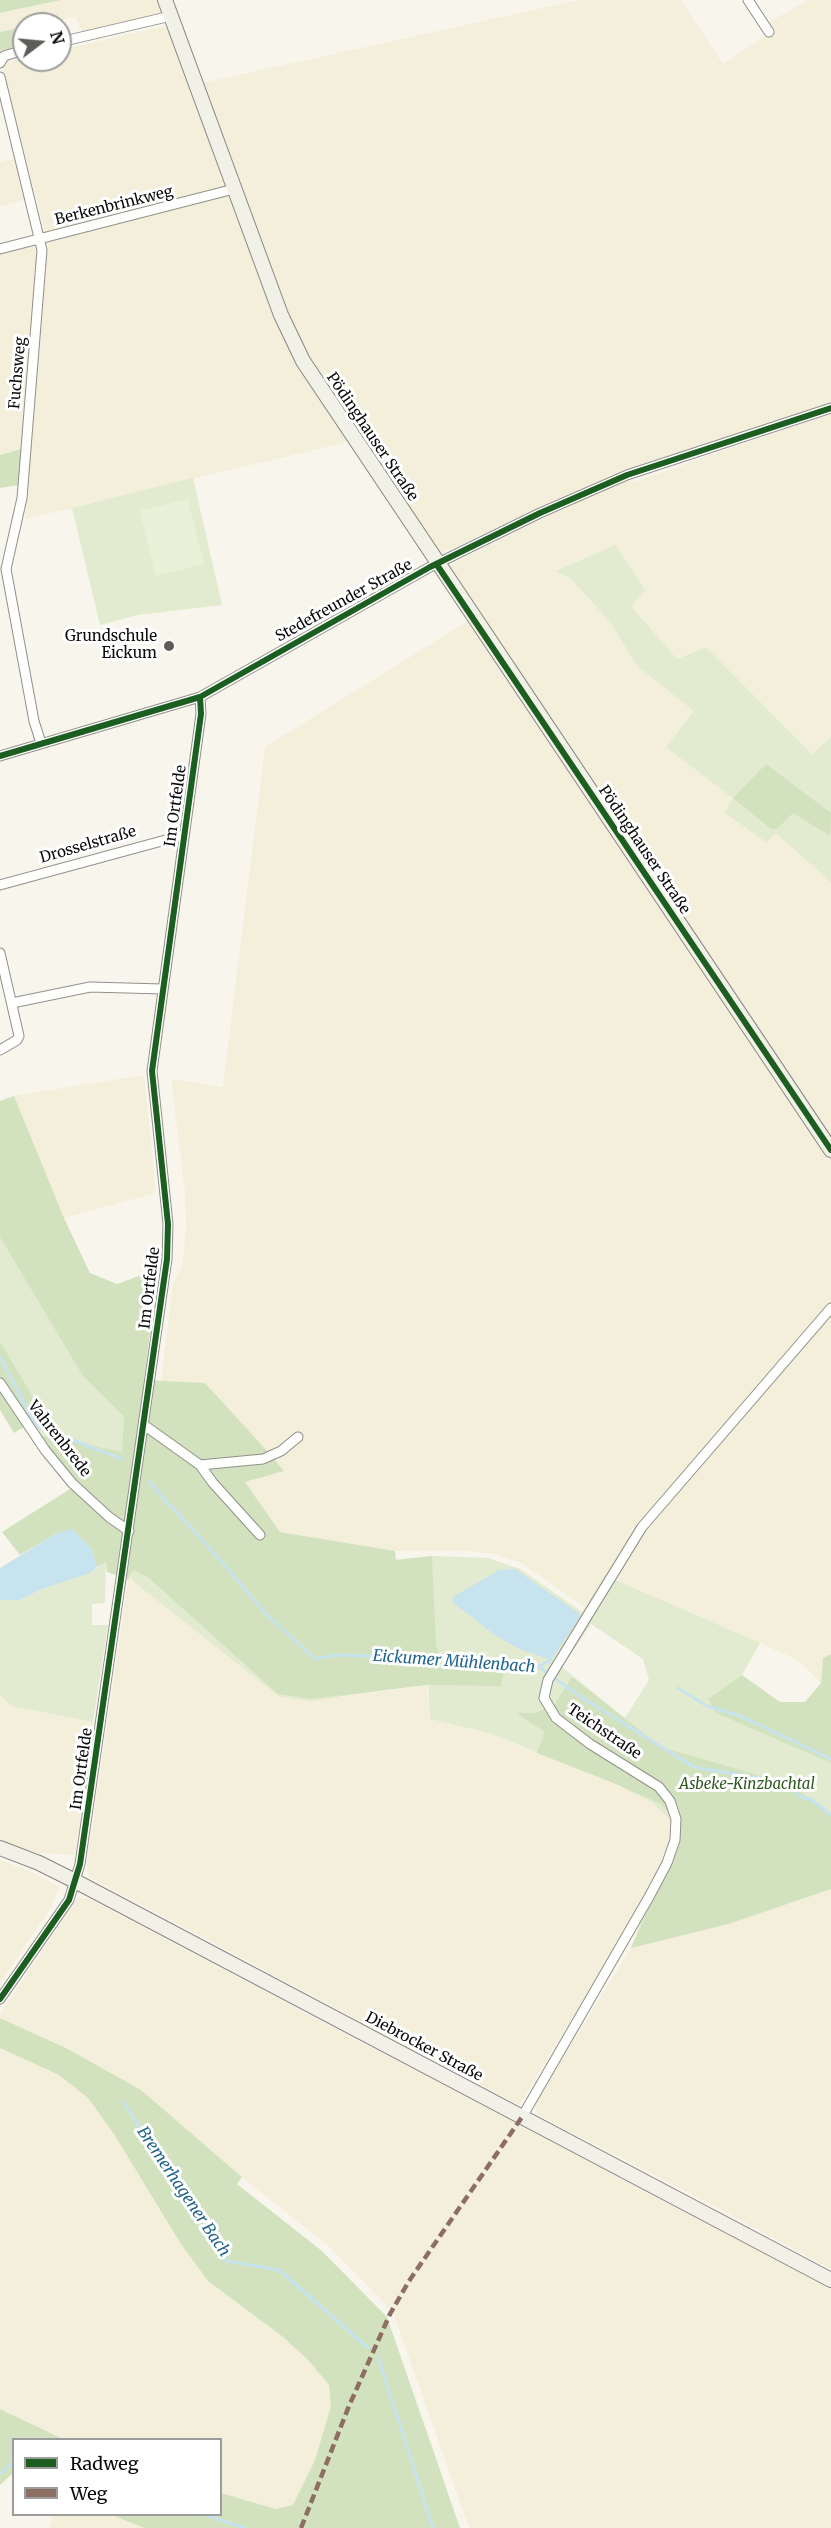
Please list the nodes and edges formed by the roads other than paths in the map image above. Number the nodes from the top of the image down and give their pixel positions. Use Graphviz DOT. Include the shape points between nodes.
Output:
graph roads {
  1 [pos="165,0"];
  2 [pos="748,0"];
  3 [pos="171,16"];
  4 [pos="769,32"];
  5 [pos="72,39"];
  6 [pos="12,54"];
  7 [pos="0,63"];
  8 [pos="0,77"];
  9 [pos="234,189"];
  10 [pos="41,240"];
  11 [pos="0,249"];
  12 [pos="831,408"];
  13 [pos="437,565"];
  14 [pos="200,697"];
  15 [pos="41,744"];
  16 [pos="0,756"];
  17 [pos="184,835"];
  18 [pos="0,885"];
  19 [pos="0,953"];
  20 [pos="163,989"];
  21 [pos="12,1003"];
  22 [pos="0,1050"];
  23 [pos="831,1150"];
  24 [pos="831,1308"];
  25 [pos="0,1383"];
  26 [pos="144,1425"];
  27 [pos="298,1437"];
  28 [pos="200,1465"];
  29 [pos="129,1531"];
  30 [pos="260,1535"];
  31 [pos="0,1848"];
  32 [pos="75,1881"];
  33 [pos="0,1999"];
  34 [pos="522,2117"];
  35 [pos="831,2280"];
  1 -- 3 [label="street, Pödinghauser Straße"];
  2 -- 4 [label="street"];
  3 -- 5 [label="street"];
  3 -- 9 [label="street, Pödinghauser Straße"];
  6 -- 7 [label="street" via="4,56"];
  8 -- 10 [label="street, Fuchsweg"];
  9 -- 10 [label="street, Berkenbrinkweg"];
  9 -- 13 [label="street, Pödinghauser Straße" via="280,315 303,361"];
  10 -- 11 [label="street, Berkenbrinkweg"];
  10 -- 15 [label="street, Fuchsweg" via="23,487 6,570"];
  12 -- 13 [label="street, Stedefreunder Straße" via="627,475"];
  13 -- 14 [label="street, Stedefreunder Straße"];
  13 -- 23 [label="street, Pödinghauser Straße"];
  14 -- 15 [label="street, Stedefreunder Straße"];
  14 -- 17 [label="street, Im Ortfelde"];
  15 -- 16 [label="street, Stedefreunder Straße"];
  17 -- 18 [label="street, Drosselstraße"];
  17 -- 20 [label="street, Im Ortfelde"];
  19 -- 21 [label="street"];
  20 -- 21 [label="street" via="90,987"];
  20 -- 26 [label="street, Im Ortfelde" via="152,1079 168,1243"];
  21 -- 22 [label="street" via="19,1036"];
  24 -- 34 [label="street, Teichstraße" via="642,1527 547,1683 544,1698 556,1718 659,1787 670,1801 676,1819 675,1840 649,1897"];
  25 -- 29 [label="street, Vahrenbrede" via="45,1450 72,1482"];
  26 -- 28 [label="street"];
  26 -- 29 [label="street, Im Ortfelde"];
  27 -- 28 [label="street" via="263,1459"];
  28 -- 30 [label="street"];
  29 -- 32 [label="street, Im Ortfelde"];
  31 -- 32 [label="street, Diebrocker Straße"];
  32 -- 33 [label="street, Im Ortfelde" via="69,1900"];
  32 -- 34 [label="street, Diebrocker Straße"];
  34 -- 35 [label="street, Diebrocker Straße"];
}
